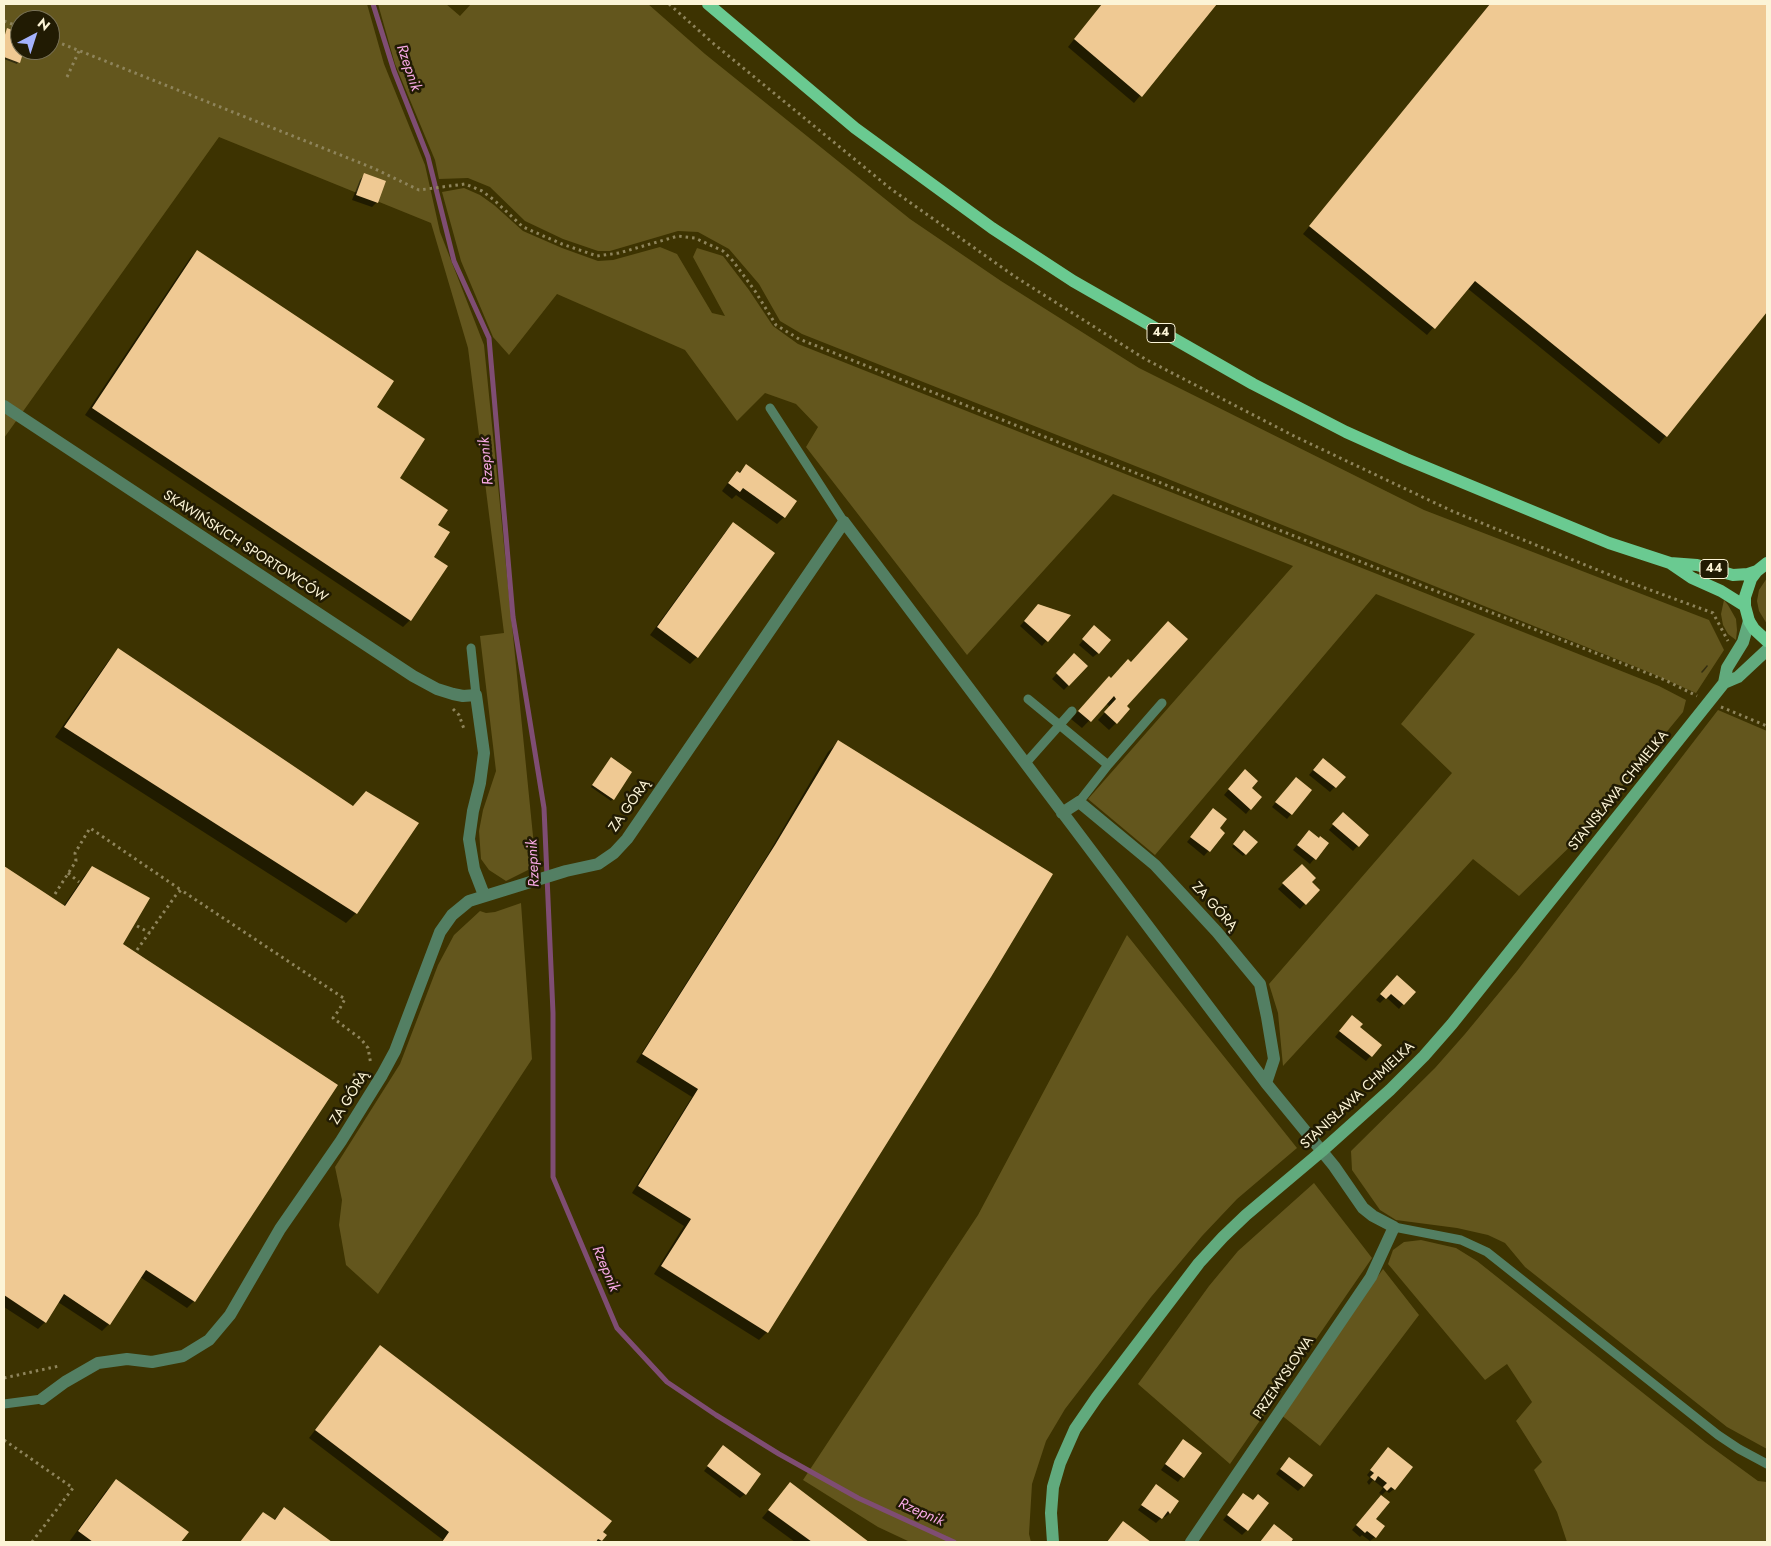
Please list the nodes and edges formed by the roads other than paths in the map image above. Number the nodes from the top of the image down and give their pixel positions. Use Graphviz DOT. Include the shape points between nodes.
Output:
graph roads {
  1 [pos="708,4"];
  2 [pos="4,406"];
  3 [pos="770,408"];
  4 [pos="844,522"];
  5 [pos="1767,562"];
  6 [pos="1670,563"];
  7 [pos="1757,571"];
  8 [pos="1745,606"];
  9 [pos="1750,621"];
  10 [pos="1767,641"];
  11 [pos="471,648"];
  12 [pos="1767,650"];
  13 [pos="1724,683"];
  14 [pos="476,695"];
  15 [pos="1028,699"];
  16 [pos="1162,703"];
  17 [pos="1072,710"];
  18 [pos="1059,726"];
  19 [pos="1025,764"];
  20 [pos="1108,765"];
  21 [pos="1079,802"];
  22 [pos="1062,812"];
  23 [pos="484,896"];
  24 [pos="1266,1083"];
  25 [pos="1322,1151"];
  26 [pos="1394,1227"];
  27 [pos="42,1399"];
  28 [pos="4,1404"];
  29 [pos="1767,1464"];
  30 [pos="1195,1540"];
  31 [pos="1053,1542"];
  1 -- 6 [label="main road, 44" via="855,128 992,228 1065,276 1164,334 1346,432 1609,543"];
  2 -- 14 [label="street, SKAWIŃSKICH SPORTOWCÓW" via="413,676 453,694"];
  3 -- 4 [label="lane"];
  4 -- 19 [label="street"];
  4 -- 23 [label="street, ZA GÓRĄ" via="627,839 614,853 598,864"];
  5 -- 7 [label="main road"];
  6 -- 7 [label="main road, 44" via="1698,565 1733,574"];
  6 -- 8 [label="main road, 44"];
  7 -- 8 [label="main road" via="1747,587"];
  8 -- 9 [label="main road"];
  9 -- 10 [label="main road"];
  9 -- 13 [label="street, STANISŁAWA CHMIELKA" via="1743,642 1727,668"];
  11 -- 14 [label="lane"];
  12 -- 13 [label="street, STANISŁAWA CHMIELKA" via="1738,677"];
  13 -- 25 [label="street, STANISŁAWA CHMIELKA" via="1452,1024 1390,1090"];
  14 -- 23 [label="street" via="484,753 469,839 474,869"];
  15 -- 18 [label="lane"];
  16 -- 20 [label="lane"];
  17 -- 18 [label="lane"];
  18 -- 19 [label="lane"];
  18 -- 20 [label="lane"];
  19 -- 22 [label="street"];
  20 -- 21 [label="lane"];
  21 -- 22 [label="street"];
  21 -- 24 [label="street, ZA GÓRĄ" via="1155,865 1260,984 1274,1059"];
  22 -- 24 [label="street"];
  23 -- 27 [label="street, ZA GÓRĄ" via="469,901 440,932 395,1052 382,1075 280,1229 230,1314 209,1340 183,1356 152,1362 127,1359 98,1362"];
  24 -- 25 [label="street"];
  25 -- 26 [label="street" via="1363,1208"];
  25 -- 31 [label="street, STANISŁAWA CHMIELKA" via="1246,1215 1199,1263 1091,1405 1075,1429 1053,1487"];
  26 -- 29 [label="lane" via="1461,1240 1487,1252 1718,1435"];
  26 -- 30 [label="street, PRZEMYSŁOWA" via="1371,1277"];
  27 -- 28 [label="lane"];
}
